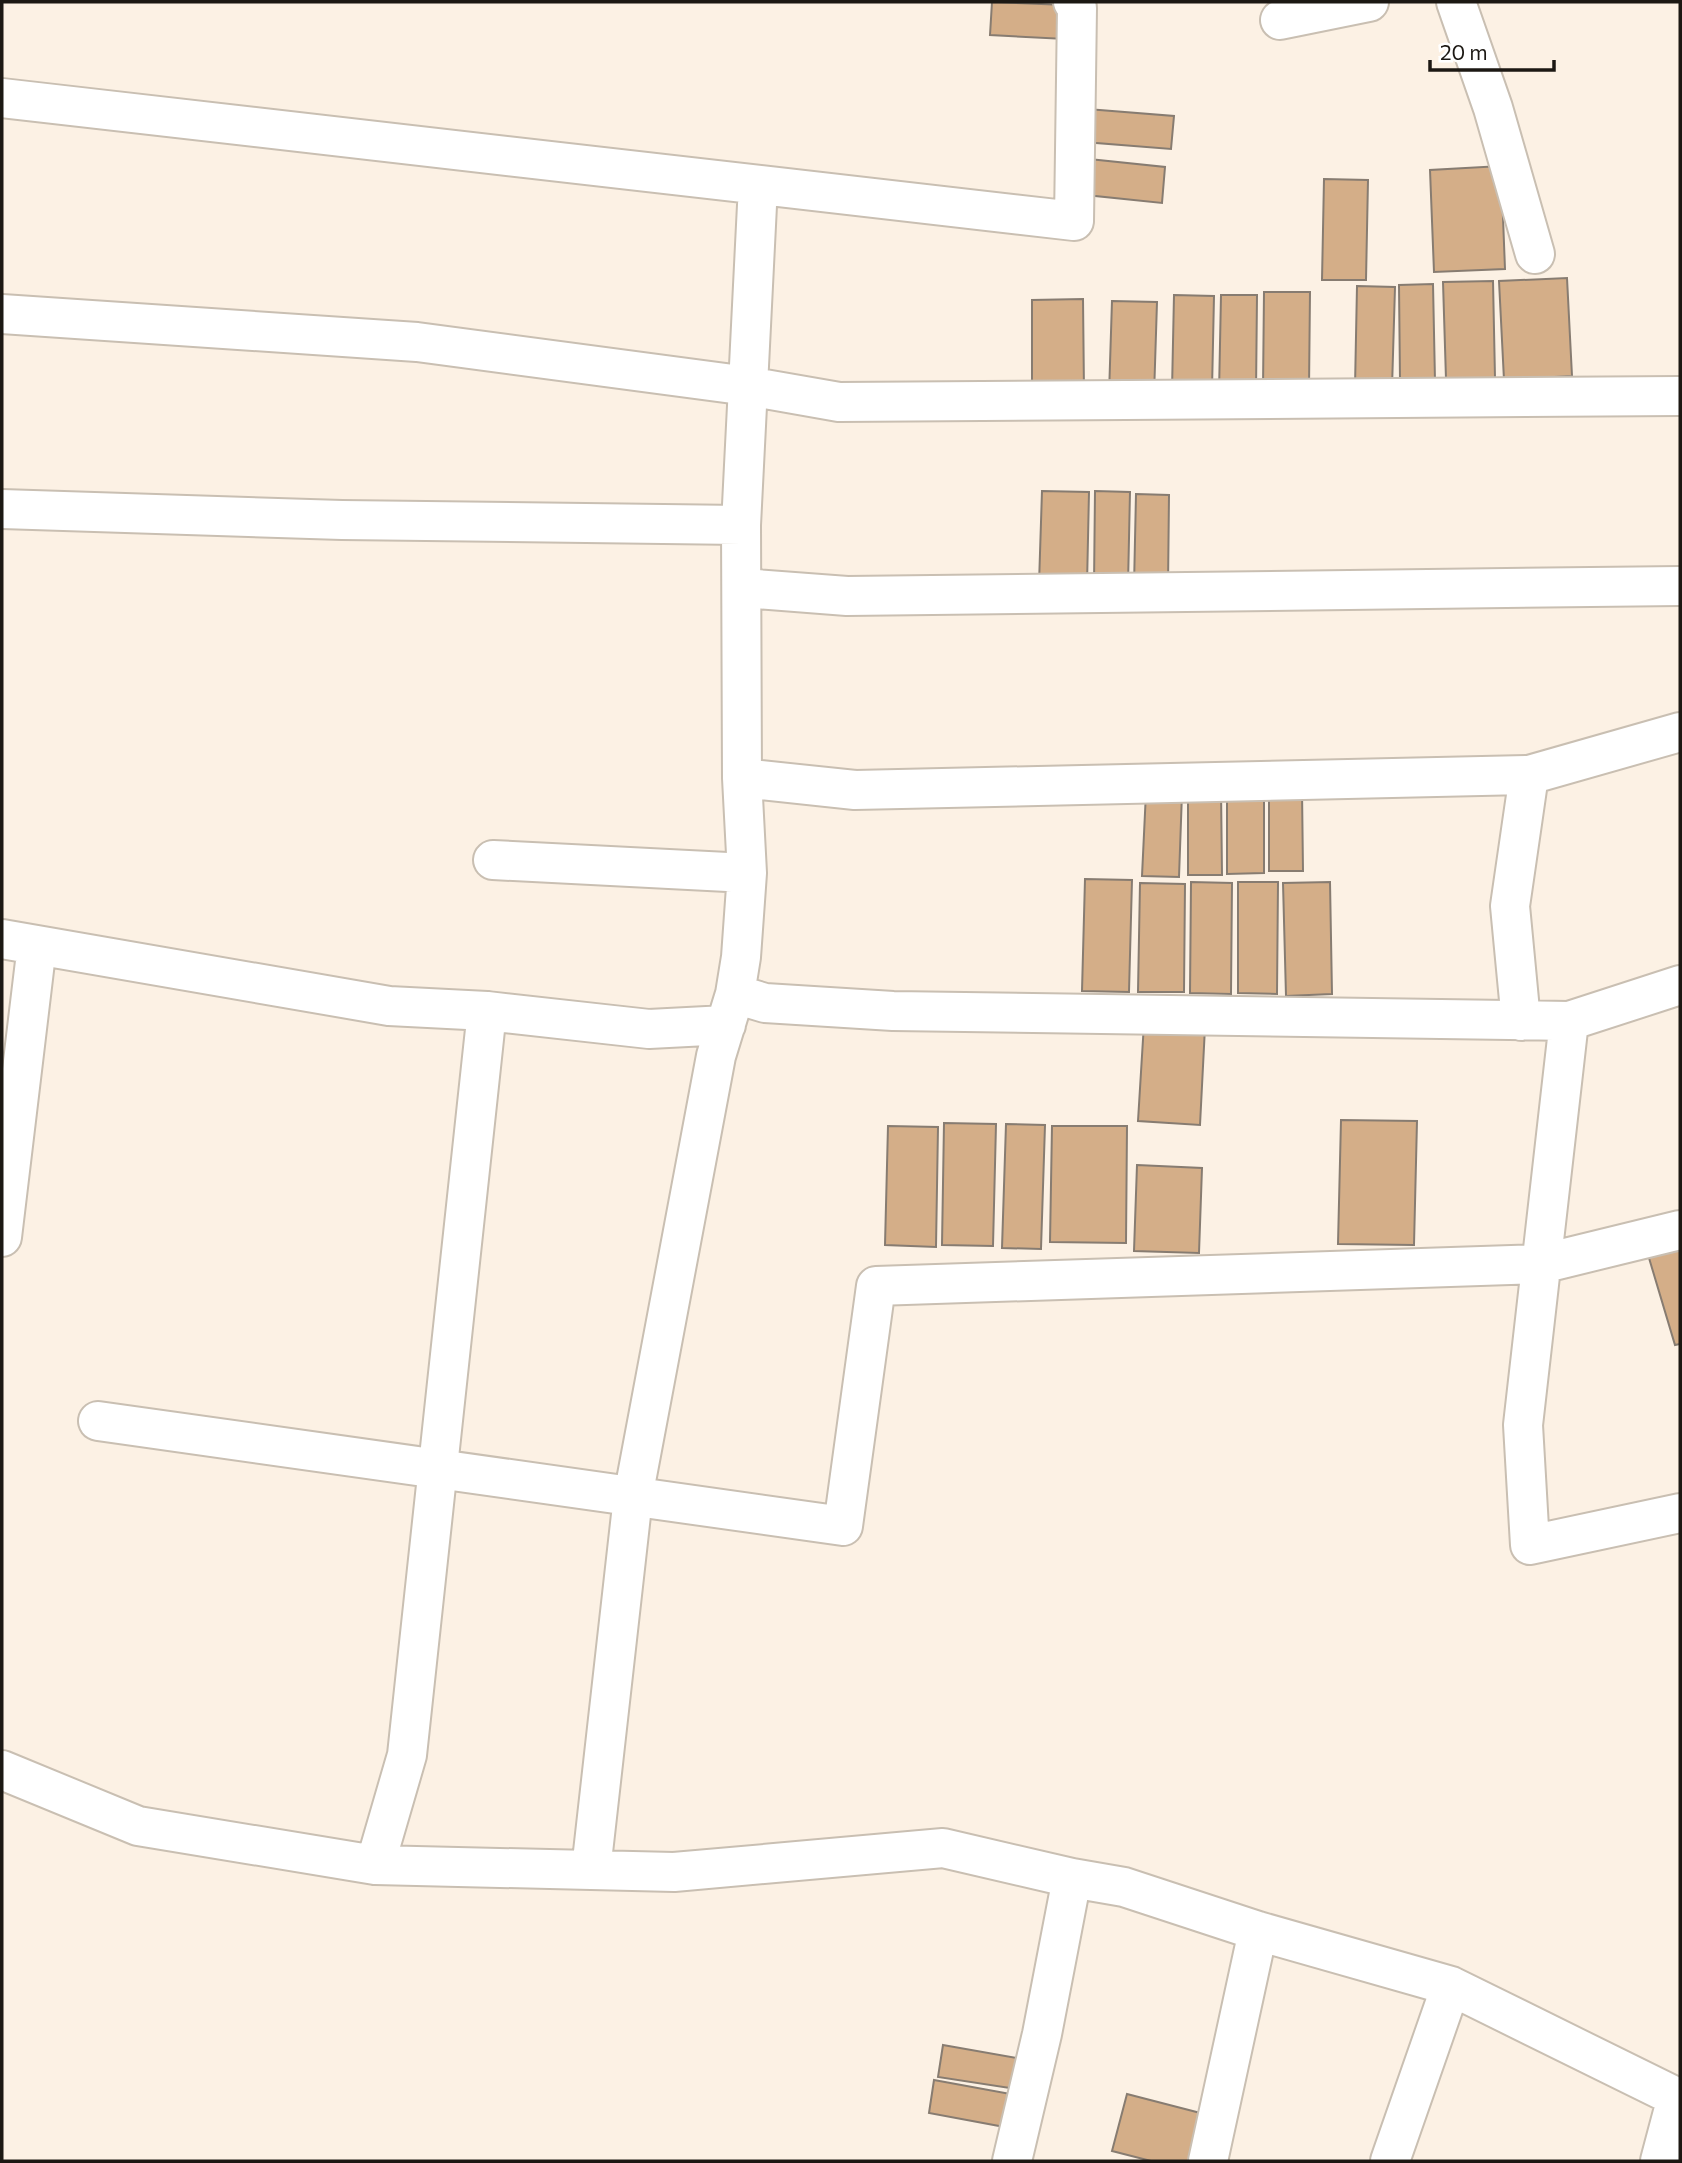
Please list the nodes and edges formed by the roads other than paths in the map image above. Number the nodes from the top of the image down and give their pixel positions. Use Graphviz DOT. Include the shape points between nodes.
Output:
graph roads {
  1 [pos="1073,2"];
  2 [pos="1369,2"];
  3 [pos="1456,2"];
  4 [pos="1280,20"];
  5 [pos="2,98"];
  6 [pos="758,185"];
  7 [pos="1535,254"];
  8 [pos="2,314"];
  9 [pos="748,386"];
  10 [pos="1680,396"];
  11 [pos="2,509"];
  12 [pos="741,525"];
  13 [pos="1680,586"];
  14 [pos="742,588"];
  15 [pos="1680,732"];
  16 [pos="1529,775"];
  17 [pos="742,778"];
  18 [pos="494,860"];
  19 [pos="747,873"];
  20 [pos="19,942"];
  21 [pos="1680,985"];
  22 [pos="730,1009"];
  23 [pos="487,1011"];
  24 [pos="1521,1021"];
  25 [pos="1569,1021"];
  26 [pos="1680,1230"];
  27 [pos="2,1237"];
  28 [pos="1541,1264"];
  29 [pos="98,1421"];
  30 [pos="438,1468"];
  31 [pos="633,1497"];
  32 [pos="1680,1513"];
  33 [pos="2,1770"];
  34 [pos="375,1866"];
  35 [pos="591,1870"];
  36 [pos="1072,1878"];
  37 [pos="1258,1931"];
  38 [pos="1451,1986"];
  39 [pos="1679,2098"];
  40 [pos="1012,2161"];
  41 [pos="1208,2161"];
  42 [pos="1390,2161"];
  43 [pos="1660,2161"];
  1 -- 6 [label="street" via="1077,8 1074,221"];
  2 -- 4 [label="street"];
  3 -- 7 [label="street" via="1493,108"];
  5 -- 6 [label="street"];
  6 -- 9 [label="street"];
  8 -- 9 [label="street" via="417,342"];
  9 -- 10 [label="street" via="839,402"];
  9 -- 12 [label="street"];
  11 -- 12 [label="street" via="342,520"];
  12 -- 14 [label="street"];
  13 -- 14 [label="street" via="847,596"];
  14 -- 17 [label="street"];
  15 -- 16 [label="street"];
  16 -- 17 [label="street" via="855,790"];
  16 -- 24 [label="street" via="1510,906"];
  17 -- 19 [label="street"];
  18 -- 19 [label="street"];
  19 -- 22 [label="street" via="741,957"];
  20 -- 23 [label="street" via="389,1006"];
  20 -- 27 [label="street"];
  21 -- 25 [label="street"];
  22 -- 23 [label="street" via="649,1029"];
  22 -- 24 [label="street" via="765,1003 893,1011"];
  22 -- 31 [label="street" via="716,1056"];
  23 -- 30 [label="street"];
  24 -- 25 [label="street"];
  25 -- 28 [label="street"];
  26 -- 28 [label="street"];
  28 -- 31 [label="street" via="876,1286 843,1526"];
  28 -- 32 [label="street" via="1523,1425 1530,1545"];
  29 -- 30 [label="street"];
  30 -- 31 [label="street"];
  30 -- 34 [label="street" via="407,1755"];
  31 -- 35 [label="street"];
  33 -- 34 [label="street" via="138,1826"];
  34 -- 35 [label="street"];
  35 -- 36 [label="street" via="674,1872 943,1848"];
  36 -- 37 [label="street" via="1124,1887"];
  36 -- 40 [label="street"];
  37 -- 38 [label="street"];
  37 -- 41 [label="street"];
  38 -- 39 [label="street"];
  38 -- 42 [label="street"];
  39 -- 43 [label="street"];
}
